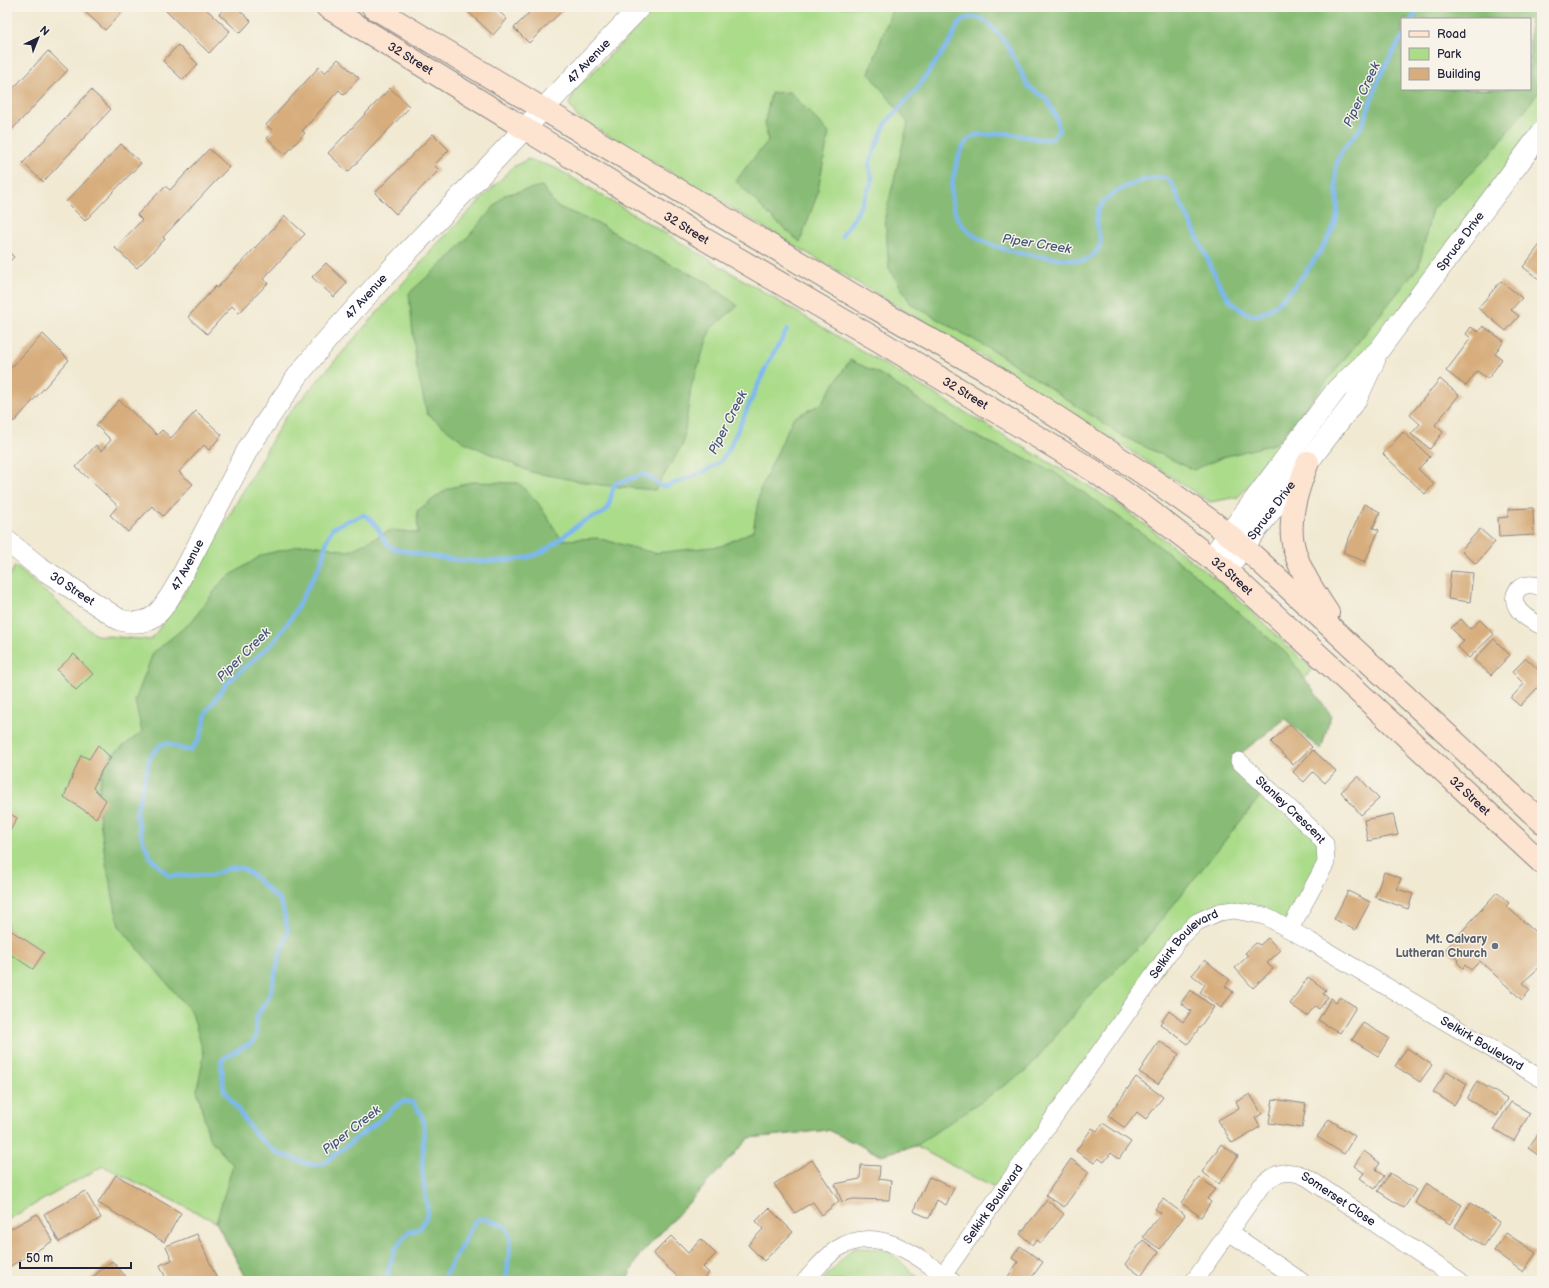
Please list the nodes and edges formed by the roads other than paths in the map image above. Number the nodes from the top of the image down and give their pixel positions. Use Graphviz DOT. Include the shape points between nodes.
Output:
graph roads {
  1 [pos="327,7"];
  2 [pos="373,7"];
  3 [pos="640,7"];
  4 [pos="544,110"];
  5 [pos="525,129"];
  6 [pos="1542,132"];
  7 [pos="1379,350"];
  8 [pos="1308,462"];
  9 [pos="7,541"];
  10 [pos="1236,541"];
  11 [pos="1219,564"];
  12 [pos="1542,588"];
  13 [pos="143,622"];
  14 [pos="1542,626"];
  15 [pos="1347,640"];
  16 [pos="1239,761"];
  17 [pos="1542,822"];
  18 [pos="1542,863"];
  19 [pos="1290,929"];
  20 [pos="1542,1079"];
  21 [pos="1229,1232"];
  22 [pos="945,1279"];
  23 [pos="805,1281"];
  24 [pos="1194,1281"];
  25 [pos="1301,1281"];
  26 [pos="1459,1281"];
  1 -- 5 [label="main road, 32 Street"];
  2 -- 4 [label="main road"];
  3 -- 4 [label="street, 47 Avenue"];
  4 -- 5 [label="street, 47 Avenue"];
  4 -- 10 [label="main road" via="869,304 987,371 1162,486"];
  5 -- 11 [label="main road, 32 Street" via="1094,471"];
  5 -- 13 [label="street, 47 Avenue" via="379,282 298,374 249,447 164,606 155,617"];
  6 -- 7 [label="street, Spruce Drive"];
  7 -- 8 [label="street, Spruce Drive" via="1357,398"];
  7 -- 10 [label="street, Spruce Drive" via="1337,389"];
  8 -- 10 [label="street, Spruce Drive"];
  8 -- 15 [label="main road" via="1292,508 1292,542 1307,581"];
  9 -- 13 [label="street, 30 Street" via="38,566 108,613 129,622"];
  10 -- 11 [label="street, Spruce Drive"];
  10 -- 15 [label="main road"];
  11 -- 18 [label="main road, 32 Street"];
  12 -- 14 [label="street" via="1535,584 1525,585 1515,595 1515,602 1523,614"];
  15 -- 17 [label="main road"];
  16 -- 19 [label="street, Stanley Crescent" via="1325,844 1326,863"];
  19 -- 20 [label="street, Selkirk Boulevard"];
  19 -- 22 [label="street, Selkirk Boulevard" via="1265,916 1234,910 1207,916 1187,930 1128,1009"];
  21 -- 24 [label="street, Somerset Close"];
  21 -- 25 [label="street"];
  21 -- 26 [label="street, Somerset Close" via="1268,1178 1276,1174 1293,1172 1308,1178"];
  22 -- 23 [label="street" via="895,1244 872,1239 848,1243 837,1249"];
}
